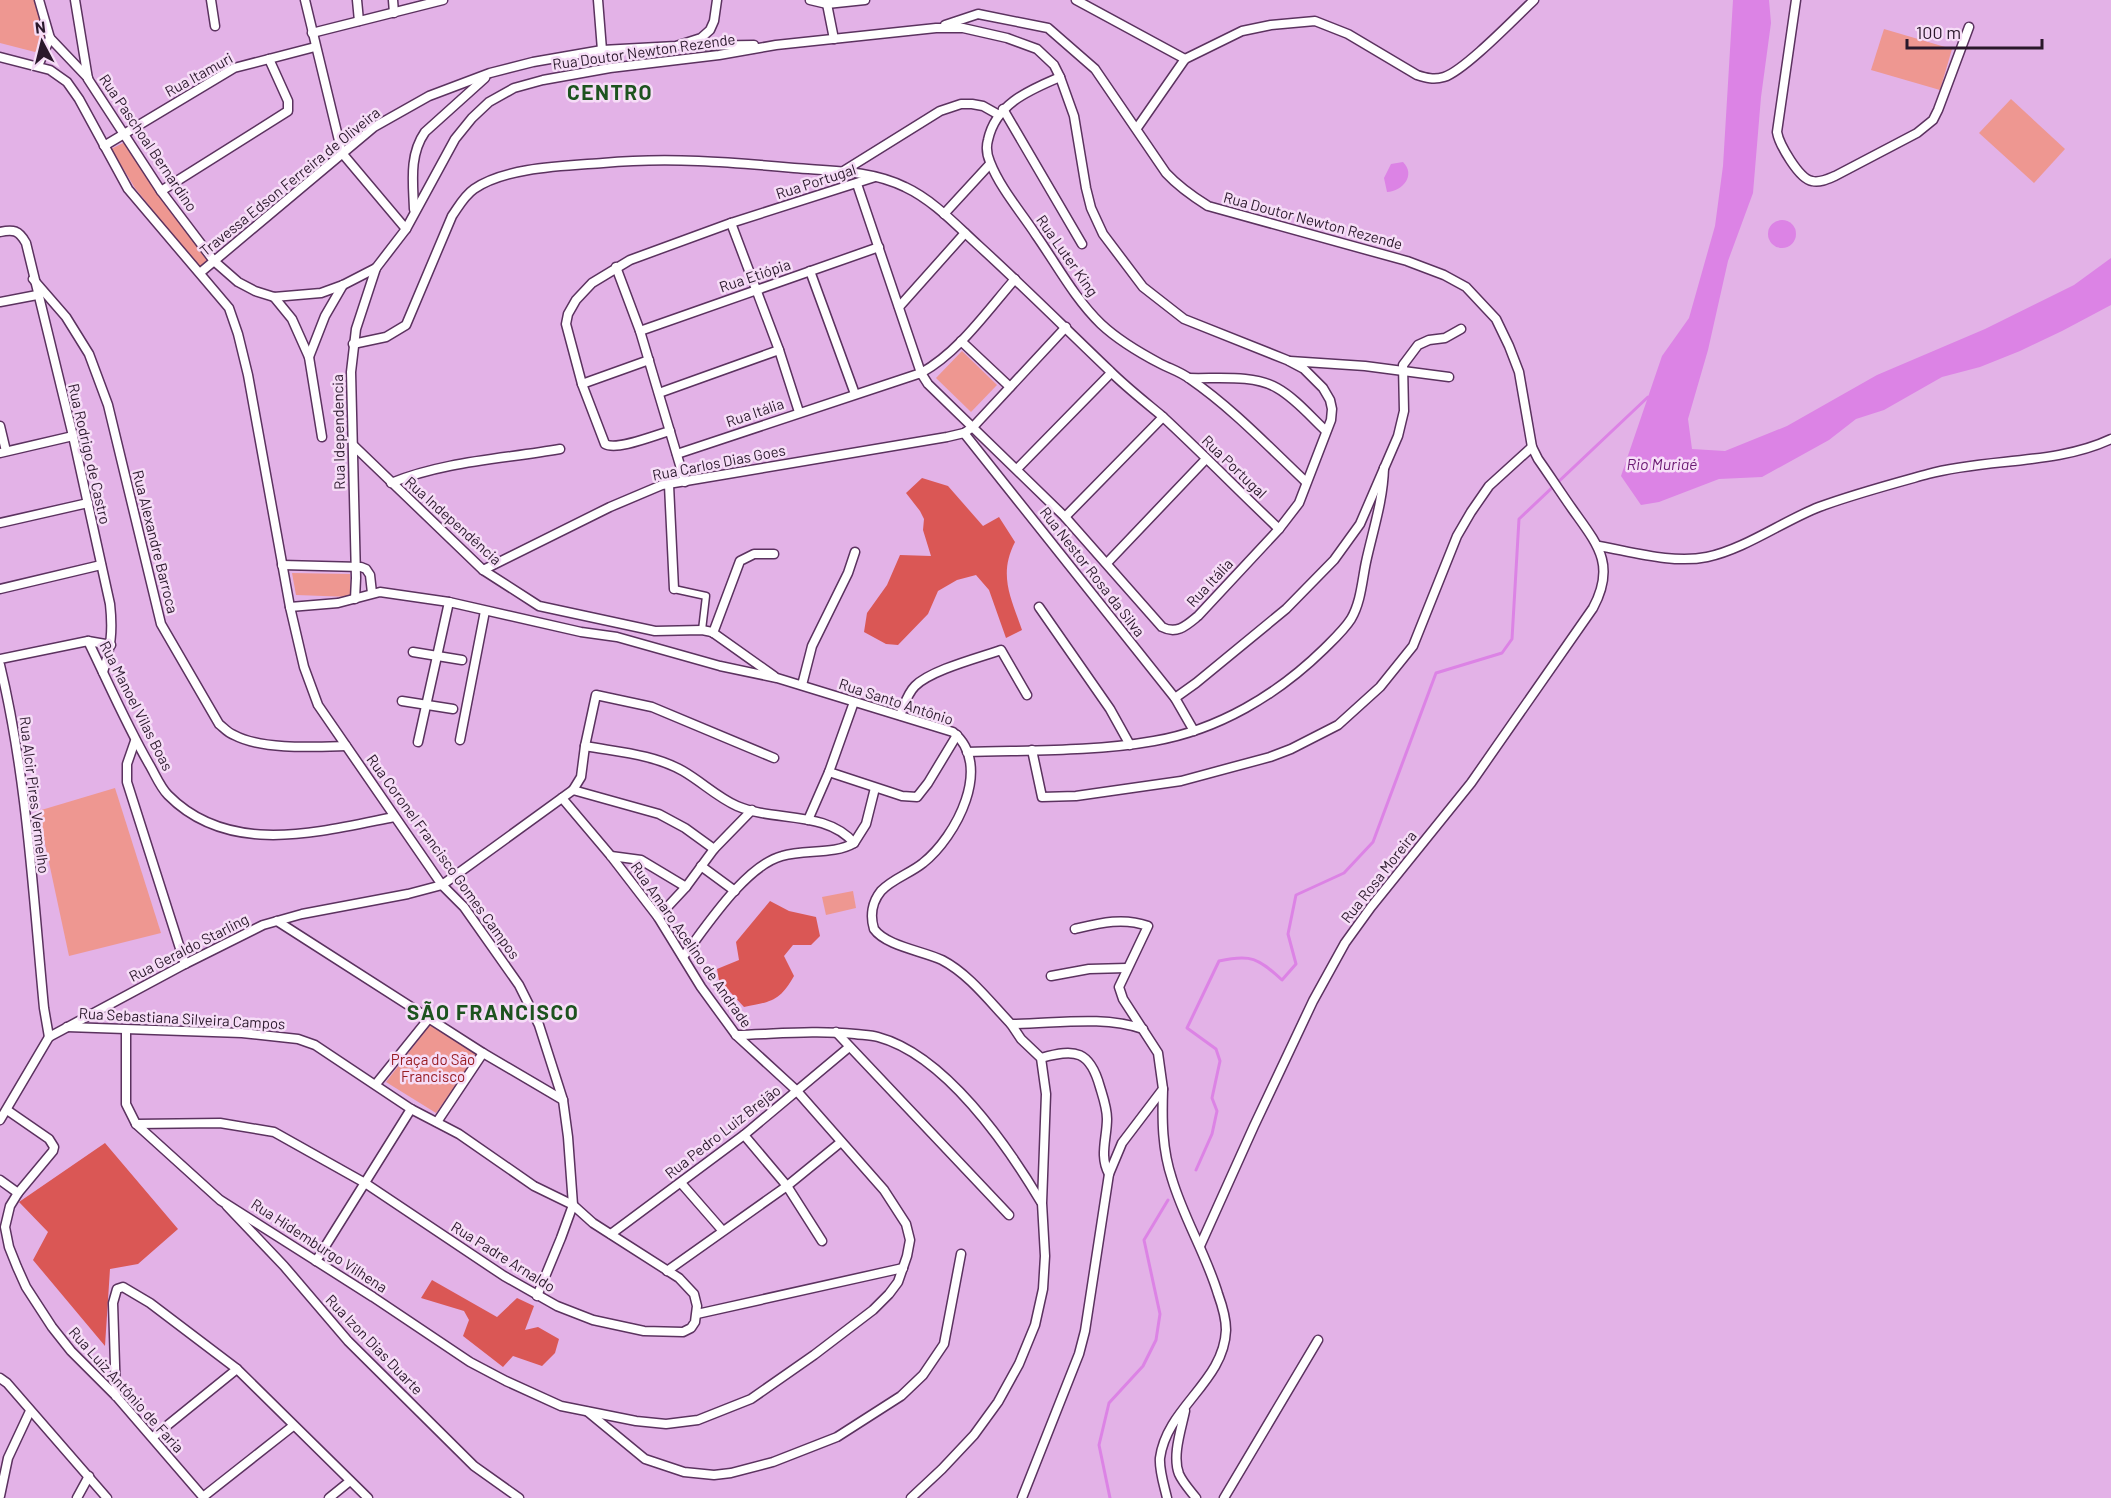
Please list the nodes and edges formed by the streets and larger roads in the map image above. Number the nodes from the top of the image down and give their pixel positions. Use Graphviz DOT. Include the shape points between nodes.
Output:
graph roads {
  1 [pos="39,0"];
  2 [pos="75,0"];
  3 [pos="211,0"];
  4 [pos="305,0"];
  5 [pos="357,0"];
  6 [pos="393,0"];
  7 [pos="443,0"];
  8 [pos="597,0"];
  9 [pos="717,0"];
  10 [pos="810,0"];
  11 [pos="865,0"];
  12 [pos="1076,0"];
  13 [pos="1534,0"];
  14 [pos="1796,0"];
  15 [pos="827,4"];
  16 [pos="394,13"];
  17 [pos="360,21"];
  18 [pos="215,26"];
  19 [pos="1969,27"];
  20 [pos="936,28"];
  21 [pos="312,33"];
  22 [pos="50,38"];
  23 [pos="834,39"];
  24 [pos="776,45"];
  25 [pos="676,46"];
  26 [pos="315,47"];
  27 [pos="602,50"];
  28 [pos="0,57"];
  29 [pos="269,59"];
  30 [pos="1185,59"];
  31 [pos="38,66"];
  32 [pos="490,73"];
  33 [pos="1060,76"];
  34 [pos="88,79"];
  35 [pos="1001,112"];
  36 [pos="1137,128"];
  37 [pos="125,134"];
  38 [pos="104,146"];
  39 [pos="342,153"];
  40 [pos="990,164"];
  41 [pos="842,172"];
  42 [pos="875,176"];
  43 [pos="857,184"];
  44 [pos="161,191"];
  45 [pos="414,212"];
  46 [pos="944,214"];
  47 [pos="731,223"];
  48 [pos="406,229"];
  49 [pos="0,232"];
  50 [pos="965,233"];
  51 [pos="1082,244"];
  52 [pos="879,247"];
  53 [pos="214,261"];
  54 [pos="616,267"];
  55 [pos="376,268"];
  56 [pos="810,271"];
  57 [pos="201,272"];
  58 [pos="33,279"];
  59 [pos="1015,279"];
  60 [pos="343,285"];
  61 [pos="755,290"];
  62 [pos="37,295"];
  63 [pos="274,297"];
  64 [pos="0,302"];
  65 [pos="899,307"];
  66 [pos="1066,327"];
  67 [pos="1461,329"];
  68 [pos="640,331"];
  69 [pos="961,341"];
  70 [pos="353,344"];
  71 [pos="779,350"];
  72 [pos="309,357"];
  73 [pos="649,360"];
  74 [pos="1287,360"];
  75 [pos="1402,370"];
  76 [pos="921,373"];
  77 [pos="1111,373"];
  78 [pos="1449,377"];
  79 [pos="1189,378"];
  80 [pos="582,384"];
  81 [pos="1010,387"];
  82 [pos="659,393"];
  83 [pos="855,394"];
  84 [pos="799,412"];
  85 [pos="1162,417"];
  86 [pos="0,426"];
  87 [pos="973,427"];
  88 [pos="670,431"];
  89 [pos="1326,431"];
  90 [pos="964,433"];
  91 [pos="73,436"];
  92 [pos="322,437"];
  93 [pos="2111,439"];
  94 [pos="354,446"];
  95 [pos="1532,447"];
  96 [pos="560,449"];
  97 [pos="3,452"];
  98 [pos="677,454"];
  99 [pos="1206,459"];
  100 [pos="1384,468"];
  101 [pos="1017,469"];
  102 [pos="686,482"];
  103 [pos="1306,482"];
  104 [pos="391,483"];
  105 [pos="669,484"];
  106 [pos="88,503"];
  107 [pos="1065,517"];
  108 [pos="0,523"];
  109 [pos="1279,529"];
  110 [pos="1599,546"];
  111 [pos="855,552"];
  112 [pos="774,554"];
  113 [pos="1107,562"];
  114 [pos="282,565"];
  115 [pos="101,566"];
  116 [pos="355,567"];
  117 [pos="483,570"];
  118 [pos="0,589"];
  119 [pos="674,589"];
  120 [pos="372,593"];
  121 [pos="355,599"];
  122 [pos="448,602"];
  123 [pos="290,607"];
  124 [pos="1040,607"];
  125 [pos="485,611"];
  126 [pos="702,630"];
  127 [pos="713,633"];
  128 [pos="88,641"];
  129 [pos="111,645"];
  130 [pos="413,652"];
  131 [pos="743,654"];
  132 [pos="436,656"];
  133 [pos="0,659"];
  134 [pos="462,660"];
  135 [pos="0,665"];
  136 [pos="735,669"];
  137 [pos="103,672"];
  138 [pos="777,678"];
  139 [pos="802,686"];
  140 [pos="4,695"];
  141 [pos="1027,695"];
  142 [pos="1174,698"];
  143 [pos="402,701"];
  144 [pos="854,702"];
  145 [pos="427,704"];
  146 [pos="453,709"];
  147 [pos="900,716"];
  148 [pos="1194,731"];
  149 [pos="957,735"];
  150 [pos="460,740"];
  151 [pos="135,741"];
  152 [pos="418,742"];
  153 [pos="1130,745"];
  154 [pos="346,746"];
  155 [pos="585,746"];
  156 [pos="1032,750"];
  157 [pos="967,752"];
  158 [pos="774,758"];
  159 [pos="828,772"];
  160 [pos="875,788"];
  161 [pos="573,790"];
  162 [pos="562,798"];
  163 [pos="752,810"];
  164 [pos="394,817"];
  165 [pos="807,820"];
  166 [pos="854,843"];
  167 [pos="714,849"];
  168 [pos="611,856"];
  169 [pos="701,866"];
  170 [pos="442,885"];
  171 [pos="686,887"];
  172 [pos="735,891"];
  173 [pos="658,917"];
  174 [pos="277,921"];
  175 [pos="1075,929"];
  176 [pos="683,957"];
  177 [pos="185,964"];
  178 [pos="1127,968"];
  179 [pos="1051,976"];
  180 [pos="429,1017"];
  181 [pos="1011,1024"];
  182 [pos="67,1027"];
  183 [pos="1143,1029"];
  184 [pos="126,1030"];
  185 [pos="836,1032"];
  186 [pos="736,1035"];
  187 [pos="48,1037"];
  188 [pos="848,1048"];
  189 [pos="483,1053"];
  190 [pos="1041,1058"];
  191 [pos="376,1084"];
  192 [pos="1163,1089"];
  193 [pos="796,1090"];
  194 [pos="563,1100"];
  195 [pos="411,1109"];
  196 [pos="7,1110"];
  197 [pos="0,1120"];
  198 [pos="437,1122"];
  199 [pos="136,1124"];
  200 [pos="744,1135"];
  201 [pos="841,1142"];
  202 [pos="1109,1174"];
  203 [pos="0,1180"];
  204 [pos="365,1183"];
  205 [pos="681,1183"];
  206 [pos="787,1186"];
  207 [pos="18,1193"];
  208 [pos="220,1200"];
  209 [pos="1042,1203"];
  210 [pos="573,1205"];
  211 [pos="1009,1215"];
  212 [pos="722,1230"];
  213 [pos="611,1234"];
  214 [pos="822,1241"];
  215 [pos="1200,1246"];
  216 [pos="961,1254"];
  217 [pos="316,1261"];
  218 [pos="903,1268"];
  219 [pos="667,1271"];
  220 [pos="537,1296"];
  221 [pos="697,1314"];
  222 [pos="1318,1340"];
  223 [pos="237,1369"];
  224 [pos="0,1377"];
  225 [pos="116,1396"];
  226 [pos="1186,1408"];
  227 [pos="30,1411"];
  228 [pos="588,1412"];
  229 [pos="293,1426"];
  230 [pos="153,1437"];
  231 [pos="89,1476"];
  232 [pos="350,1480"];
  233 [pos="0,1496"];
  234 [pos="77,1498"];
  235 [pos="108,1498"];
  236 [pos="203,1498"];
  237 [pos="329,1498"];
  238 [pos="368,1498"];
  239 [pos="519,1498"];
  240 [pos="911,1498"];
  241 [pos="1022,1498"];
  242 [pos="1167,1498"];
  243 [pos="1196,1498"];
  244 [pos="1224,1498"];
  1 -- 22 [label="street"];
  2 -- 34 [label="street, Rua Paschoal Bernardino"];
  3 -- 18 [label="street"];
  4 -- 21 [label="street"];
  5 -- 17 [label="street"];
  6 -- 16 [label="street"];
  7 -- 16 [label="street"];
  8 -- 27 [label="street"];
  9 -- 25 [label="street, Travessa Edson Ferreira de Oliveira" via="714,21 707,34"];
  10 -- 15 [label="street"];
  11 -- 15 [label="street"];
  12 -- 30 [label="street"];
  13 -- 30 [label="street" via="1462,67 1438,78 1417,75 1348,34 1315,21 1242,31"];
  14 -- 19 [label="street" via="1777,132 1781,146 1803,177 1815,182 1835,176 1927,126 1938,110"];
  15 -- 23 [label="street"];
  16 -- 17 [label="street"];
  17 -- 21 [label="street"];
  20 -- 23 [label="street, Rua Doutor Newton Rezende"];
  20 -- 33 [label="street, Rua Doutor Newton Rezende" via="984,32 1037,49 1048,57"];
  20 -- 36 [label="street, Rua Doutor Newton Rezende" via="978,14 1048,28 1095,69"];
  21 -- 26 [label="street"];
  22 -- 31 [label="street"];
  22 -- 34 [label="street"];
  23 -- 24 [label="street, Rua Doutor Newton Rezende"];
  24 -- 25 [label="street"];
  24 -- 45 [label="street, Rua Doutor Newton Rezende" via="719,56 610,68 514,88 489,102 455,139"];
  25 -- 27 [label="street, Travessa Edson Ferreira de Oliveira"];
  26 -- 29 [label="street, Rua Itamuri"];
  26 -- 39 [label="street"];
  27 -- 32 [label="street, Travessa Edson Ferreira de Oliveira"];
  28 -- 31 [label="street"];
  29 -- 37 [label="street, Rua Itamuri" via="234,68"];
  29 -- 44 [label="street" via="288,111"];
  30 -- 36 [label="street"];
  31 -- 38 [label="street" via="67,82"];
  32 -- 39 [label="street, Travessa Edson Ferreira de Oliveira" via="429,96 374,127"];
  32 -- 45 [label="street" via="417,143 413,157"];
  33 -- 35 [label="street" via="1024,93"];
  33 -- 74 [label="street, Rua Itália" via="1078,132 1091,208 1123,262 1143,287 1184,319"];
  34 -- 37 [label="street, Rua Paschoal Bernardino"];
  35 -- 40 [label="street" via="987,141"];
  35 -- 41 [label="street" via="972,104 940,111"];
  35 -- 51 [label="street"];
  36 -- 95 [label="street, Rua Doutor Newton Rezende" via="1179,188 1208,206 1407,261 1466,287 1496,319 1509,346 1519,372"];
  37 -- 38 [label="street, Rua Itamuri"];
  37 -- 44 [label="street, Rua Paschoal Bernardino"];
  38 -- 57 [label="street" via="128,189"];
  39 -- 48 [label="street"];
  39 -- 53 [label="street, Travessa Edson Ferreira de Oliveira"];
  40 -- 46 [label="street"];
  40 -- 79 [label="street, Rua Luter King" via="1100,323 1139,352"];
  41 -- 42 [label="street"];
  41 -- 70 [label="street" via="695,160 638,160 543,169 489,180 472,190 452,216 406,325 386,337"];
  42 -- 43 [label="street, Rua Portugal"];
  42 -- 46 [label="street, Rua Portugal" via="906,187"];
  43 -- 47 [label="street, Rua Portugal"];
  43 -- 52 [label="street"];
  44 -- 53 [label="street, Rua Paschoal Bernardino"];
  45 -- 48 [label="street, Rua Doutor Newton Rezende"];
  46 -- 50 [label="street, Rua Portugal"];
  47 -- 54 [label="street, Rua Portugal"];
  47 -- 61 [label="street"];
  48 -- 55 [label="street, Rua Doutor Newton Rezende"];
  49 -- 58 [label="street, Rua Rodrigo de Castro" via="11,229 21,233"];
  50 -- 59 [label="street, Rua Portugal"];
  50 -- 65 [label="street"];
  52 -- 56 [label="street, Rua Etiópia"];
  52 -- 65 [label="street"];
  53 -- 57 [label="street, Travessa Edson Ferreira de Oliveira"];
  53 -- 63 [label="street, Rua Paschoal Bernardino" via="238,282"];
  54 -- 68 [label="street"];
  54 -- 80 [label="street, Rua Portugal" via="592,283 568,314 567,332"];
  55 -- 60 [label="street"];
  55 -- 70 [label="street, Rua Idependencia"];
  56 -- 61 [label="street, Rua Etiópia"];
  56 -- 83 [label="street"];
  57 -- 114 [label="street, Rua Coronel Francisco Gomes Campos" via="234,319 248,375"];
  58 -- 62 [label="street, Rua Rodrigo de Castro"];
  58 -- 154 [label="street, Rua Alexandre Barroca" via="66,317 89,354 108,405 161,624 219,724 233,735 255,741 299,747"];
  59 -- 66 [label="street, Rua Portugal"];
  59 -- 69 [label="street"];
  60 -- 63 [label="street" via="321,293"];
  60 -- 72 [label="street" via="325,316"];
  61 -- 68 [label="street, Rua Etiópia"];
  61 -- 71 [label="street"];
  62 -- 64 [label="street"];
  62 -- 91 [label="street, Rua Rodrigo de Castro"];
  63 -- 72 [label="street" via="292,319"];
  65 -- 76 [label="street"];
  66 -- 77 [label="street, Rua Portugal"];
  66 -- 81 [label="street, Rua Carlos Dias Goes"];
  67 -- 75 [label="street" via="1418,345"];
  68 -- 73 [label="street"];
  69 -- 76 [label="street"];
  69 -- 81 [label="street"];
  70 -- 94 [label="street, Rua Idependencia"];
  71 -- 82 [label="street"];
  71 -- 84 [label="street"];
  72 -- 92 [label="street"];
  73 -- 80 [label="street"];
  73 -- 82 [label="street"];
  74 -- 75 [label="street"];
  74 -- 89 [label="street, Rua Itália" via="1316,380 1330,400 1331,420"];
  75 -- 78 [label="street"];
  75 -- 100 [label="street" via="1404,419"];
  76 -- 83 [label="street, Rua Itália"];
  76 -- 87 [label="street, Rua Itália"];
  77 -- 85 [label="street, Rua Portugal"];
  77 -- 101 [label="street"];
  79 -- 89 [label="street, Rua Luter King" via="1245,380 1275,386"];
  79 -- 103 [label="street, Rua Luter King" via="1235,414"];
  80 -- 88 [label="street, Rua Portugal" via="608,446"];
  81 -- 87 [label="street, Rua Carlos Dias Goes"];
  82 -- 88 [label="street"];
  83 -- 84 [label="street, Rua Itália"];
  84 -- 98 [label="street, Rua Itália"];
  85 -- 99 [label="street, Rua Portugal"];
  85 -- 107 [label="street"];
  86 -- 97 [label="street"];
  87 -- 90 [label="street, Rua Carlos Dias Goes"];
  87 -- 101 [label="street, Rua Itália"];
  88 -- 98 [label="street"];
  89 -- 103 [label="street, Rua Itália"];
  90 -- 102 [label="street, Rua Carlos Dias Goes"];
  90 -- 142 [label="street, Rua Nestor Rosa da Silva"];
  91 -- 97 [label="street"];
  91 -- 106 [label="street, Rua Rodrigo de Castro"];
  93 -- 110 [label="street" via="2081,450 1930,473 1819,507 1709,556 1657,556"];
  94 -- 104 [label="street, Rua Independência"];
  94 -- 116 [label="street, Rua Idependencia"];
  95 -- 110 [label="street, Rua Doutor Newton Rezende"];
  95 -- 156 [label="street" via="1489,486 1471,512 1457,536 1413,646 1380,687 1338,725 1291,749 1242,765 1181,781 1076,796 1042,797"];
  96 -- 104 [label="street" via="441,467"];
  98 -- 102 [label="street"];
  99 -- 109 [label="street, Rua Portugal"];
  99 -- 113 [label="street"];
  100 -- 142 [label="street" via="1360,524 1316,580 1286,609"];
  100 -- 148 [label="street" via="1382,500 1350,621 1309,664 1250,707"];
  101 -- 107 [label="street, Rua Itália"];
  102 -- 105 [label="street, Rua Carlos Dias Goes"];
  103 -- 109 [label="street, Rua Itália" via="1299,503"];
  104 -- 117 [label="street, Rua Independência"];
  105 -- 117 [label="street, Rua Carlos Dias Goes" via="610,507"];
  105 -- 119 [label="street"];
  106 -- 108 [label="street"];
  106 -- 115 [label="street, Rua Rodrigo de Castro"];
  107 -- 113 [label="street, Rua Itália"];
  109 -- 113 [label="street, Rua Itália" via="1198,616 1178,630 1162,627"];
  110 -- 215 [label="street, Rua Rosa Moreira" via="1603,581 1593,608 1471,783 1345,943 1313,1001"];
  111 -- 139 [label="street" via="812,646"];
  112 -- 127 [label="street" via="754,554 740,561"];
  114 -- 116 [label="street"];
  114 -- 123 [label="street, Rua Coronel Francisco Gomes Campos"];
  115 -- 118 [label="street"];
  115 -- 129 [label="street, Rua Rodrigo de Castro" via="110,604"];
  116 -- 120 [label="street" via="368,571"];
  116 -- 121 [label="street, Rua Idependencia"];
  117 -- 126 [label="street, Rua Independência" via="539,606 656,631"];
  119 -- 126 [label="street" via="706,596"];
  120 -- 121 [label="street"];
  120 -- 122 [label="street, Rua Santo Antônio" via="392,592"];
  121 -- 123 [label="street"];
  122 -- 125 [label="street, Rua Santo Antônio"];
  122 -- 132 [label="street"];
  123 -- 154 [label="street, Rua Coronel Francisco Gomes Campos" via="311,690"];
  124 -- 153 [label="street"];
  125 -- 136 [label="street, Rua Santo Antônio" via="617,637"];
  125 -- 150 [label="street"];
  126 -- 127 [label="street, Rua Independência"];
  127 -- 131 [label="street, Rua Independência"];
  128 -- 129 [label="street"];
  128 -- 133 [label="street"];
  128 -- 137 [label="street, Rua Manoel Vilas Boas"];
  129 -- 137 [label="street, Rua Rodrigo de Castro"];
  130 -- 132 [label="street"];
  131 -- 136 [label="street"];
  131 -- 138 [label="street, Rua Independência"];
  132 -- 134 [label="street"];
  132 -- 145 [label="street"];
  135 -- 140 [label="street, Rua Alcir Pires Vermelho"];
  136 -- 138 [label="street, Rua Santo Antônio"];
  137 -- 151 [label="street, Rua Manoel Vilas Boas"];
  138 -- 139 [label="street, Rua Santo Antônio"];
  139 -- 144 [label="street, Rua Santo Antônio"];
  140 -- 187 [label="street, Rua Alcir Pires Vermelho" via="24,802"];
  141 -- 147 [label="street" via="1001,650 920,681"];
  142 -- 148 [label="street, Rua Nestor Rosa da Silva"];
  143 -- 145 [label="street"];
  144 -- 147 [label="street, Rua Santo Antônio"];
  144 -- 159 [label="street"];
  145 -- 146 [label="street"];
  145 -- 152 [label="street"];
  147 -- 149 [label="street, Rua Santo Antônio"];
  148 -- 153 [label="street"];
  149 -- 157 [label="street, Rua Santo Antônio"];
  149 -- 160 [label="street" via="917,797"];
  151 -- 164 [label="street, Rua Manoel Vilas Boas" via="166,794 187,811 230,830 279,837"];
  151 -- 177 [label="street" via="128,764 128,782"];
  153 -- 156 [label="street"];
  154 -- 164 [label="street, Rua Coronel Francisco Gomes Campos"];
  155 -- 158 [label="street" via="596,695 652,706"];
  155 -- 161 [label="street" via="581,777"];
  155 -- 163 [label="street" via="666,763 726,800"];
  156 -- 157 [label="street"];
  157 -- 181 [label="street, Rua Santo Antônio" via="971,779 959,818 937,851 882,890 875,899 872,921 884,938 943,960 962,974"];
  159 -- 160 [label="street"];
  159 -- 165 [label="street"];
  160 -- 166 [label="street" via="866,824"];
  161 -- 162 [label="street, Rua Geraldo Starling"];
  161 -- 167 [label="street" via="659,814"];
  162 -- 168 [label="street, Rua Amaro Acelino de Andrade"];
  162 -- 170 [label="street, Rua Geraldo Starling"];
  163 -- 165 [label="street"];
  163 -- 167 [label="street"];
  164 -- 170 [label="street, Rua Coronel Francisco Gomes Campos"];
  165 -- 166 [label="street" via="837,828"];
  166 -- 172 [label="street" via="770,860"];
  167 -- 169 [label="street"];
  168 -- 171 [label="street" via="641,860"];
  168 -- 173 [label="street, Rua Amaro Acelino de Andrade"];
  169 -- 171 [label="street"];
  169 -- 172 [label="street"];
  170 -- 174 [label="street, Rua Geraldo Starling"];
  170 -- 194 [label="street, Rua Coronel Francisco Gomes Campos" via="464,907 519,985 539,1025"];
  171 -- 173 [label="street"];
  172 -- 176 [label="street"];
  173 -- 176 [label="street, Rua Amaro Acelino de Andrade"];
  174 -- 177 [label="street, Rua Geraldo Starling"];
  174 -- 180 [label="street"];
  175 -- 178 [label="street" via="1111,921 1148,926"];
  176 -- 186 [label="street, Rua Amaro Acelino de Andrade"];
  177 -- 182 [label="street, Rua Geraldo Starling"];
  178 -- 179 [label="street"];
  178 -- 183 [label="street" via="1120,992"];
  180 -- 189 [label="street"];
  180 -- 191 [label="street"];
  181 -- 183 [label="street" via="1108,1020"];
  181 -- 190 [label="street"];
  182 -- 184 [label="street, Rua Sebastiana Silveira Campos"];
  182 -- 187 [label="street, Rua Geraldo Starling"];
  183 -- 192 [label="street" via="1158,1053"];
  184 -- 191 [label="street, Rua Sebastiana Silveira Campos" via="242,1033 298,1039 322,1049"];
  184 -- 199 [label="street, Rua Hidemburgo Vilhena" via="126,1104"];
  185 -- 186 [label="street"];
  185 -- 188 [label="street"];
  185 -- 209 [label="street" via="877,1037 924,1059 942,1073 1010,1155"];
  186 -- 193 [label="street, Rua Amaro Acelino de Andrade"];
  187 -- 196 [label="street"];
  188 -- 193 [label="street, Rua Pedro Luiz Brejão"];
  188 -- 211 [label="street"];
  189 -- 194 [label="street"];
  189 -- 198 [label="street"];
  190 -- 202 [label="street" via="1074,1053 1092,1064 1105,1104 1104,1160"];
  190 -- 209 [label="street" via="1046,1094"];
  191 -- 195 [label="street, Rua Sebastiana Silveira Campos"];
  192 -- 202 [label="street" via="1122,1143"];
  192 -- 215 [label="street" via="1166,1160"];
  193 -- 200 [label="street, Rua Pedro Luiz Brejão"];
  193 -- 201 [label="street, Rua Amaro Acelino de Andrade"];
  194 -- 210 [label="street, Rua Coronel Francisco Gomes Campos"];
  195 -- 198 [label="street, Rua Sebastiana Silveira Campos"];
  195 -- 204 [label="street"];
  196 -- 197 [label="street"];
  196 -- 207 [label="street, Rua Luiz Antônio de Faria" via="53,1144 53,1151"];
  198 -- 210 [label="street, Rua Sebastiana Silveira Campos" via="534,1186"];
  199 -- 204 [label="street, Rua Padre Arnaldo" via="220,1123 274,1132"];
  199 -- 208 [label="street, Rua Hidemburgo Vilhena"];
  200 -- 205 [label="street, Rua Pedro Luiz Brejão"];
  200 -- 206 [label="street"];
  201 -- 206 [label="street"];
  201 -- 218 [label="street, Rua Amaro Acelino de Andrade" via="884,1190 906,1224 910,1240"];
  202 -- 241 [label="street" via="1079,1354"];
  203 -- 207 [label="street"];
  204 -- 217 [label="street"];
  204 -- 220 [label="street, Rua Padre Arnaldo"];
  205 -- 212 [label="street"];
  205 -- 213 [label="street, Rua Pedro Luiz Brejão"];
  206 -- 212 [label="street"];
  206 -- 214 [label="street"];
  207 -- 225 [label="street, Rua Luiz Antônio de Faria" via="5,1227 26,1287 71,1351"];
  208 -- 217 [label="street, Rua Hidemburgo Vilhena"];
  208 -- 239 [label="street, Rua Izon Dias Duarte" via="284,1266 348,1341 474,1466"];
  209 -- 240 [label="street" via="1043,1289 1035,1325 1019,1364 974,1435"];
  210 -- 213 [label="street"];
  210 -- 220 [label="street, Rua Coronel Francisco Gomes Campos"];
  212 -- 219 [label="street"];
  213 -- 219 [label="street"];
  215 -- 226 [label="street" via="1226,1328 1220,1361"];
  216 -- 228 [label="street" via="944,1344 923,1375 901,1396 837,1437 773,1462 731,1473 684,1472 645,1459"];
  217 -- 228 [label="street, Rua Hidemburgo Vilhena" via="470,1362 561,1406"];
  218 -- 221 [label="street"];
  218 -- 228 [label="street, Rua Amaro Acelino de Andrade" via="898,1282 873,1310 751,1399 698,1420 666,1424"];
  219 -- 221 [label="street" via="688,1285 696,1299"];
  220 -- 221 [label="street, Rua Padre Arnaldo" via="593,1320 644,1331 683,1332 691,1328"];
  222 -- 244 [label="street"];
  223 -- 225 [label="street" via="150,1303 120,1287 113,1303"];
  223 -- 229 [label="street"];
  223 -- 230 [label="street"];
  224 -- 227 [label="street"];
  225 -- 230 [label="street, Rua Luiz Antônio de Faria"];
  226 -- 242 [label="street" via="1169,1430 1160,1460"];
  226 -- 243 [label="street" via="1178,1468"];
  227 -- 231 [label="street"];
  227 -- 233 [label="street" via="8,1458"];
  229 -- 232 [label="street"];
  229 -- 236 [label="street"];
  230 -- 236 [label="street, Rua Luiz Antônio de Faria"];
  231 -- 234 [label="street"];
  231 -- 235 [label="street"];
  232 -- 237 [label="street"];
  232 -- 238 [label="street"];
}
